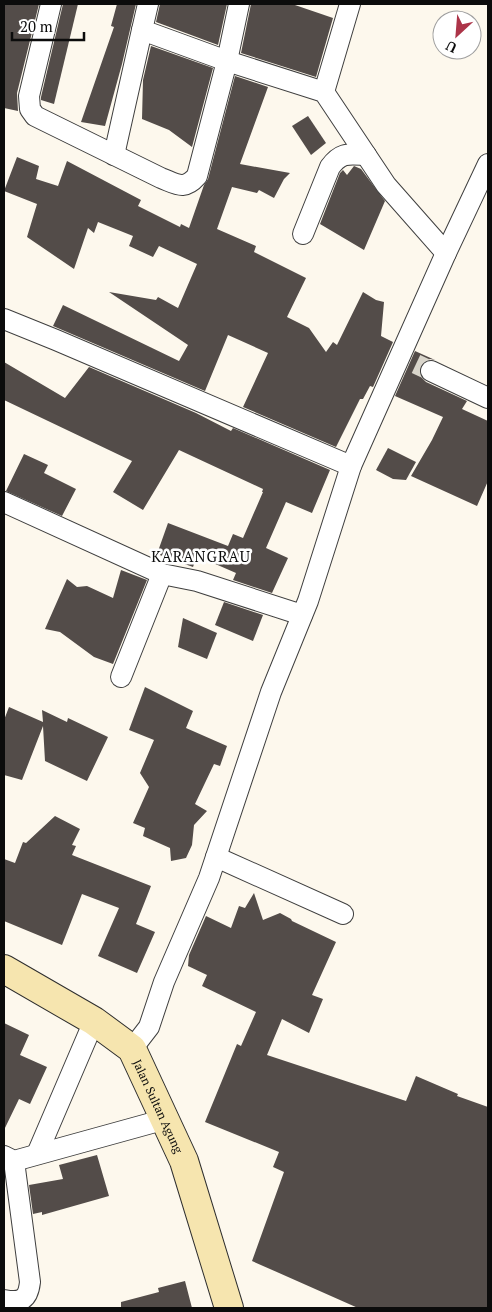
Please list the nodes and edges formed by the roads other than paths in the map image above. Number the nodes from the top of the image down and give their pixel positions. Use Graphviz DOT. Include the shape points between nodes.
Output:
graph roads {
  1 [pos="50,4"];
  2 [pos="148,4"];
  3 [pos="239,4"];
  4 [pos="350,4"];
  5 [pos="142,30"];
  6 [pos="227,61"];
  7 [pos="324,92"];
  8 [pos="114,155"];
  9 [pos="366,155"];
  10 [pos="488,164"];
  11 [pos="303,234"];
  12 [pos="446,253"];
  13 [pos="4,320"];
  14 [pos="416,364"];
  15 [pos="488,398"];
  16 [pos="351,466"];
  17 [pos="4,502"];
  18 [pos="162,574"];
  19 [pos="302,615"];
  20 [pos="120,677"];
  21 [pos="216,857"];
  22 [pos="343,914"];
  23 [pos="4,969"];
  24 [pos="94,1020"];
  25 [pos="132,1049"];
  26 [pos="166,1119"];
  27 [pos="37,1154"];
  28 [pos="9,1158"];
  29 [pos="4,1300"];
  30 [pos="228,1308"];
  1 -- 8 [label="street" via="29,96 30,109 35,116"];
  2 -- 5 [label="street"];
  3 -- 6 [label="street"];
  4 -- 7 [label="street"];
  5 -- 6 [label="street"];
  5 -- 8 [label="street"];
  6 -- 7 [label="street"];
  6 -- 8 [label="street" via="197,176 190,184 182,186 161,178"];
  7 -- 9 [label="street"];
  9 -- 11 [label="street" via="345,154 337,158"];
  9 -- 12 [label="street" via="386,185"];
  10 -- 12 [label="street"];
  12 -- 14 [label="street"];
  13 -- 16 [label="street"];
  14 -- 15 [label="street"];
  14 -- 16 [label="street"];
  16 -- 19 [label="street"];
  17 -- 18 [label="street"];
  18 -- 19 [label="street" via="197,581"];
  18 -- 20 [label="street"];
  19 -- 21 [label="street" via="271,692"];
  21 -- 22 [label="street"];
  21 -- 25 [label="street" via="164,982 149,1027"];
  23 -- 24 [label="street, Jalan Sultan Agung"];
  24 -- 25 [label="street, Jalan Sultan Agung"];
  24 -- 27 [label="street"];
  25 -- 26 [label="street, Jalan Sultan Agung"];
  26 -- 27 [label="street"];
  26 -- 30 [label="street, Jalan Sultan Agung" via="184,1161"];
  27 -- 28 [label="street"];
  28 -- 29 [label="street" via="30,1282 26,1297 20,1301"];
}
